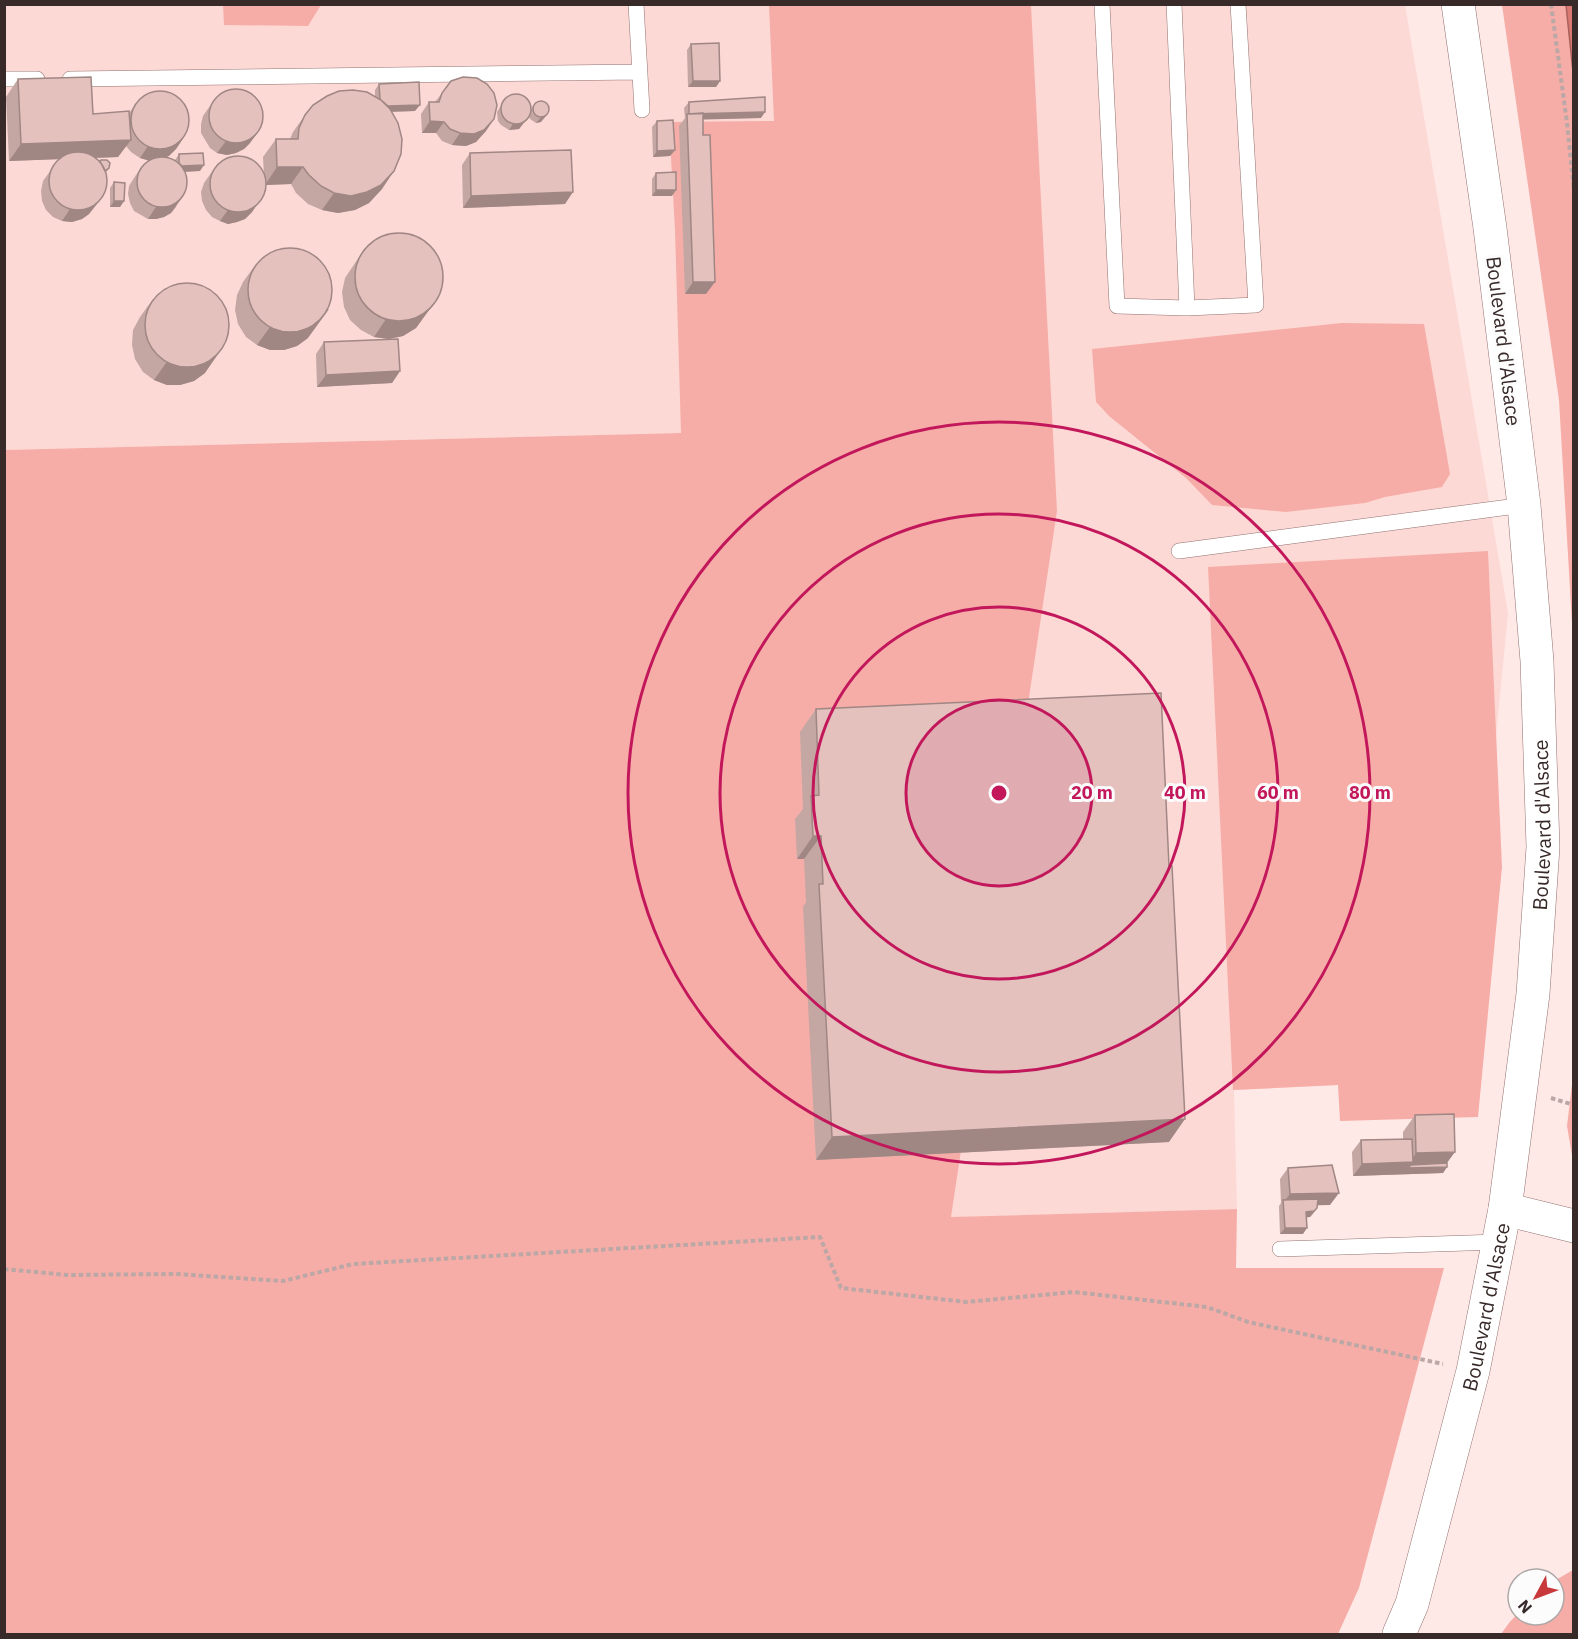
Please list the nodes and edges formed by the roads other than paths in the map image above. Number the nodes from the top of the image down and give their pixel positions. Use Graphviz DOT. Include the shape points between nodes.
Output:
graph roads {
  1 [pos="636,4"];
  2 [pos="1102,4"];
  3 [pos="1174,4"];
  4 [pos="1238,4"];
  5 [pos="1458,4"];
  6 [pos="640,72"];
  7 [pos="4,79"];
  8 [pos="642,110"];
  9 [pos="1187,308"];
  10 [pos="1524,504"];
  11 [pos="1179,551"];
  12 [pos="1505,1209"];
  13 [pos="1574,1226"];
  14 [pos="1499,1242"];
  15 [pos="1280,1249"];
  16 [pos="1399,1635"];
  1 -- 6 [label="lane"];
  2 -- 9 [label="lane" via="1117,306"];
  3 -- 9 [label="lane"];
  4 -- 9 [label="lane" via="1256,305"];
  5 -- 10 [label="street, Boulevard d'Alsace"];
  6 -- 7 [label="lane"];
  6 -- 8 [label="lane"];
  10 -- 11 [label="lane"];
  10 -- 12 [label="street, Boulevard d'Alsace" via="1537,662 1543,848 1533,994"];
  12 -- 13 [label="street"];
  12 -- 14 [label="street, Boulevard d'Alsace"];
  14 -- 15 [label="lane"];
  14 -- 16 [label="street, Boulevard d'Alsace" via="1473,1371 1412,1604"];
}
